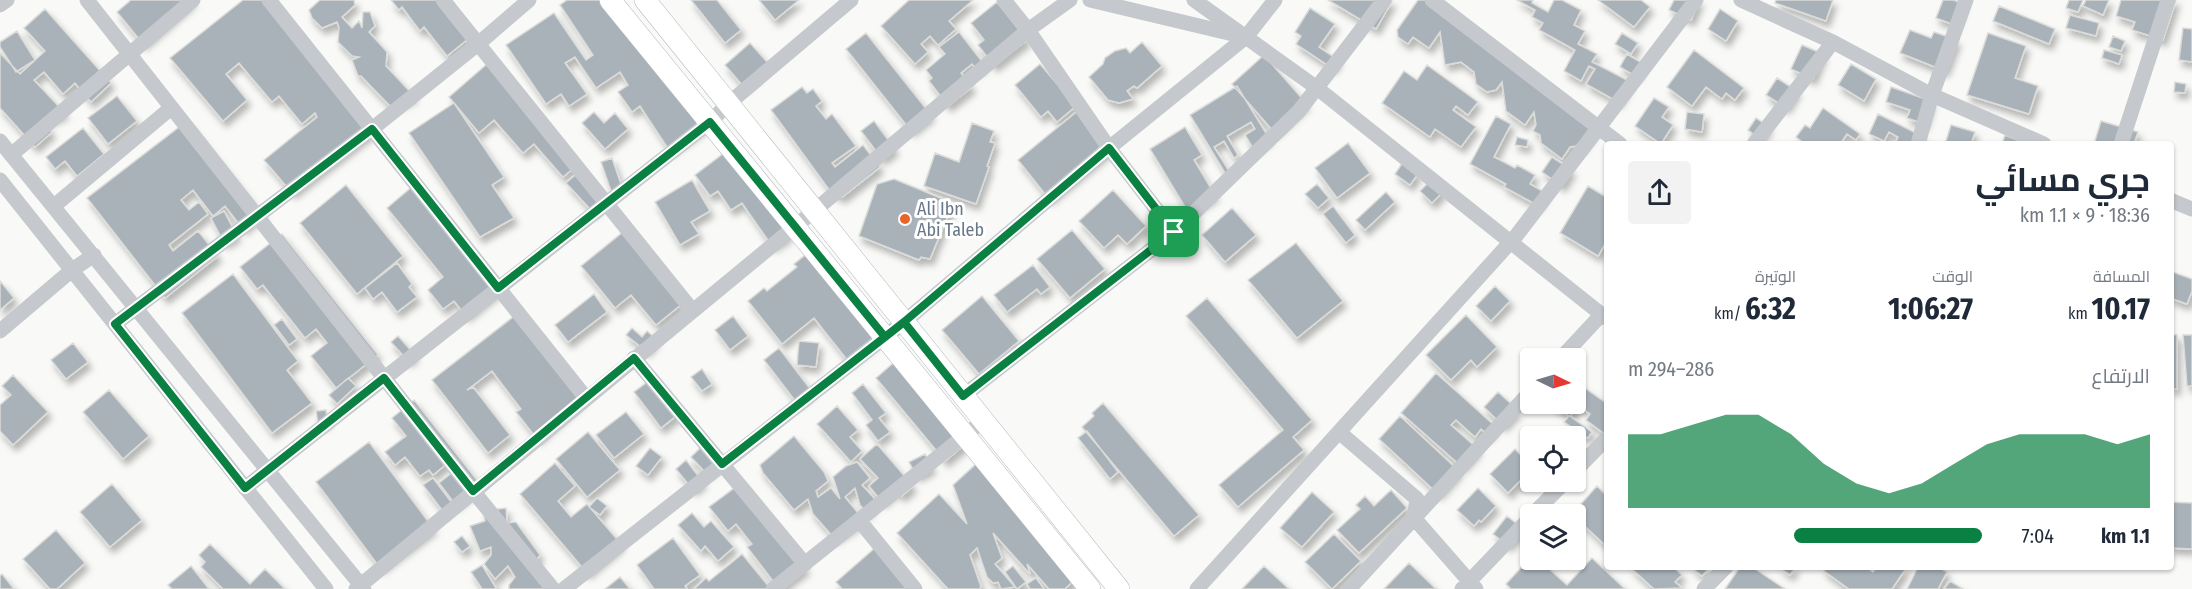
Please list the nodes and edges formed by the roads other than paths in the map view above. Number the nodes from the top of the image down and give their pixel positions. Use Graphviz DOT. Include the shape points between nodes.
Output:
graph roads {
  1 [pos="7,0"];
  2 [pos="87,0"];
  3 [pos="192,0"];
  4 [pos="270,0"];
  5 [pos="443,0"];
  6 [pos="529,0"];
  7 [pos="610,0"];
  8 [pos="645,0"];
  9 [pos="850,0"];
  10 [pos="1004,0"];
  11 [pos="1070,0"];
  12 [pos="1090,0"];
  13 [pos="1194,0"];
  14 [pos="1275,0"];
  15 [pos="1384,0"];
  16 [pos="1432,0"];
  17 [pos="1696,0"];
  18 [pos="1742,0"];
  19 [pos="1966,0"];
  20 [pos="2168,0"];
  21 [pos="0,5"];
  22 [pos="1028,30"];
  23 [pos="1246,37"];
  24 [pos="1833,42"];
  25 [pos="478,44"];
  26 [pos="128,54"];
  27 [pos="1317,88"];
  28 [pos="1932,95"];
  29 [pos="728,104"];
  30 [pos="171,108"];
  31 [pos="710,122"];
  32 [pos="1598,128"];
  33 [pos="372,129"];
  34 [pos="0,141"];
  35 [pos="1616,141"];
  36 [pos="1756,141"];
  37 [pos="1919,141"];
  38 [pos="2037,141"];
  39 [pos="2122,141"];
  40 [pos="1109,148"];
  41 [pos="11,154"];
  42 [pos="0,180"];
  43 [pos="2174,202"];
  44 [pos="606,203"];
  45 [pos="54,206"];
  46 [pos="2192,209"];
  47 [pos="814,211"];
  48 [pos="257,217"];
  49 [pos="795,226"];
  50 [pos="1174,232"];
  51 [pos="1510,242"];
  52 [pos="94,255"];
  53 [pos="72,270"];
  54 [pos="498,288"];
  55 [pos="138,308"];
  56 [pos="692,310"];
  57 [pos="1604,317"];
  58 [pos="904,322"];
  59 [pos="115,324"];
  60 [pos="0,331"];
  61 [pos="885,337"];
  62 [pos="1571,348"];
  63 [pos="634,358"];
  64 [pos="384,378"];
  65 [pos="963,396"];
  66 [pos="586,399"];
  67 [pos="1520,403"];
  68 [pos="983,421"];
  69 [pos="1339,432"];
  70 [pos="965,435"];
  71 [pos="1604,441"];
  72 [pos="1586,460"];
  73 [pos="722,464"];
  74 [pos="268,470"];
  75 [pos="245,488"];
  76 [pos="473,491"];
  77 [pos="1555,492"];
  78 [pos="1543,504"];
  79 [pos="1414,518"];
  80 [pos="859,520"];
  81 [pos="1520,529"];
  82 [pos="805,564"];
  83 [pos="1723,570"];
  84 [pos="1469,586"];
  85 [pos="360,587"];
  86 [pos="326,589"];
  87 [pos="553,589"];
  88 [pos="564,589"];
  89 [pos="773,589"];
  90 [pos="915,589"];
  91 [pos="1090,589"];
  92 [pos="1119,589"];
  93 [pos="1197,589"];
  94 [pos="1349,589"];
  95 [pos="1704,589"];
  1 -- 21 [label="street"];
  2 -- 26 [label="street"];
  3 -- 26 [label="street"];
  4 -- 33 [label="street"];
  5 -- 25 [label="street"];
  6 -- 25 [label="street"];
  7 -- 31 [label="main road"];
  8 -- 29 [label="main road"];
  9 -- 29 [label="street"];
  10 -- 22 [label="street"];
  11 -- 22 [label="street"];
  12 -- 23 [label="street"];
  13 -- 23 [label="street"];
  14 -- 23 [label="street"];
  15 -- 27 [label="street"];
  16 -- 32 [label="street"];
  17 -- 32 [label="street"];
  18 -- 24 [label="street"];
  19 -- 28 [label="street"];
  20 -- 39 [label="street"];
  22 -- 40 [label="street"];
  22 -- 47 [label="street"];
  23 -- 27 [label="street"];
  23 -- 40 [label="street"];
  24 -- 28 [label="street"];
  24 -- 36 [label="street"];
  25 -- 33 [label="street"];
  25 -- 44 [label="street"];
  26 -- 30 [label="street"];
  26 -- 41 [label="street"];
  27 -- 50 [label="street" via="1299,111"];
  27 -- 51 [label="street"];
  28 -- 37 [label="street"];
  28 -- 38 [label="street"];
  29 -- 31 [label="street"];
  29 -- 47 [label="main road"];
  30 -- 45 [label="street"];
  30 -- 48 [label="street"];
  31 -- 44 [label="street"];
  31 -- 49 [label="main road"];
  32 -- 35 [label="street"];
  32 -- 51 [label="street"];
  33 -- 48 [label="street"];
  33 -- 54 [label="street"];
  34 -- 41 [label="street"];
  40 -- 50 [label="street"];
  40 -- 58 [label="street"];
  41 -- 45 [label="street"];
  42 -- 53 [label="street"];
  43 -- 46 [label="street"];
  44 -- 54 [label="street"];
  44 -- 56 [label="street"];
  45 -- 52 [label="street"];
  47 -- 49 [label="street"];
  47 -- 58 [label="main road"];
  48 -- 55 [label="street"];
  48 -- 64 [label="street"];
  49 -- 56 [label="street"];
  49 -- 61 [label="main road"];
  50 -- 65 [label="street"];
  51 -- 57 [label="street"];
  51 -- 69 [label="street"];
  52 -- 53 [label="street"];
  52 -- 55 [label="street"];
  53 -- 59 [label="street"];
  53 -- 60 [label="street"];
  54 -- 64 [label="street"];
  54 -- 66 [label="street"];
  55 -- 59 [label="street"];
  55 -- 74 [label="street"];
  56 -- 63 [label="street"];
  57 -- 62 [label="street"];
  58 -- 61 [label="street"];
  58 -- 65 [label="main road"];
  59 -- 75 [label="street"];
  61 -- 70 [label="main road"];
  61 -- 73 [label="street"];
  63 -- 66 [label="street"];
  63 -- 73 [label="street"];
  64 -- 74 [label="street"];
  64 -- 76 [label="street"];
  65 -- 68 [label="main road"];
  66 -- 76 [label="street"];
  67 -- 79 [label="street"];
  68 -- 70 [label="street"];
  68 -- 92 [label="main road"];
  69 -- 79 [label="street" via="1417,499"];
  69 -- 93 [label="street"];
  70 -- 80 [label="street"];
  70 -- 91 [label="main road"];
  71 -- 72 [label="street"];
  73 -- 82 [label="street"];
  73 -- 88 [label="street"];
  74 -- 75 [label="street"];
  74 -- 85 [label="street"];
  75 -- 86 [label="street"];
  76 -- 85 [label="street"];
  76 -- 87 [label="street"];
  77 -- 78 [label="street"];
  79 -- 84 [label="street"];
  79 -- 94 [label="street"];
  80 -- 82 [label="street"];
  80 -- 90 [label="street"];
  81 -- 84 [label="street"];
  82 -- 89 [label="street"];
  83 -- 95 [label="street"];
}
